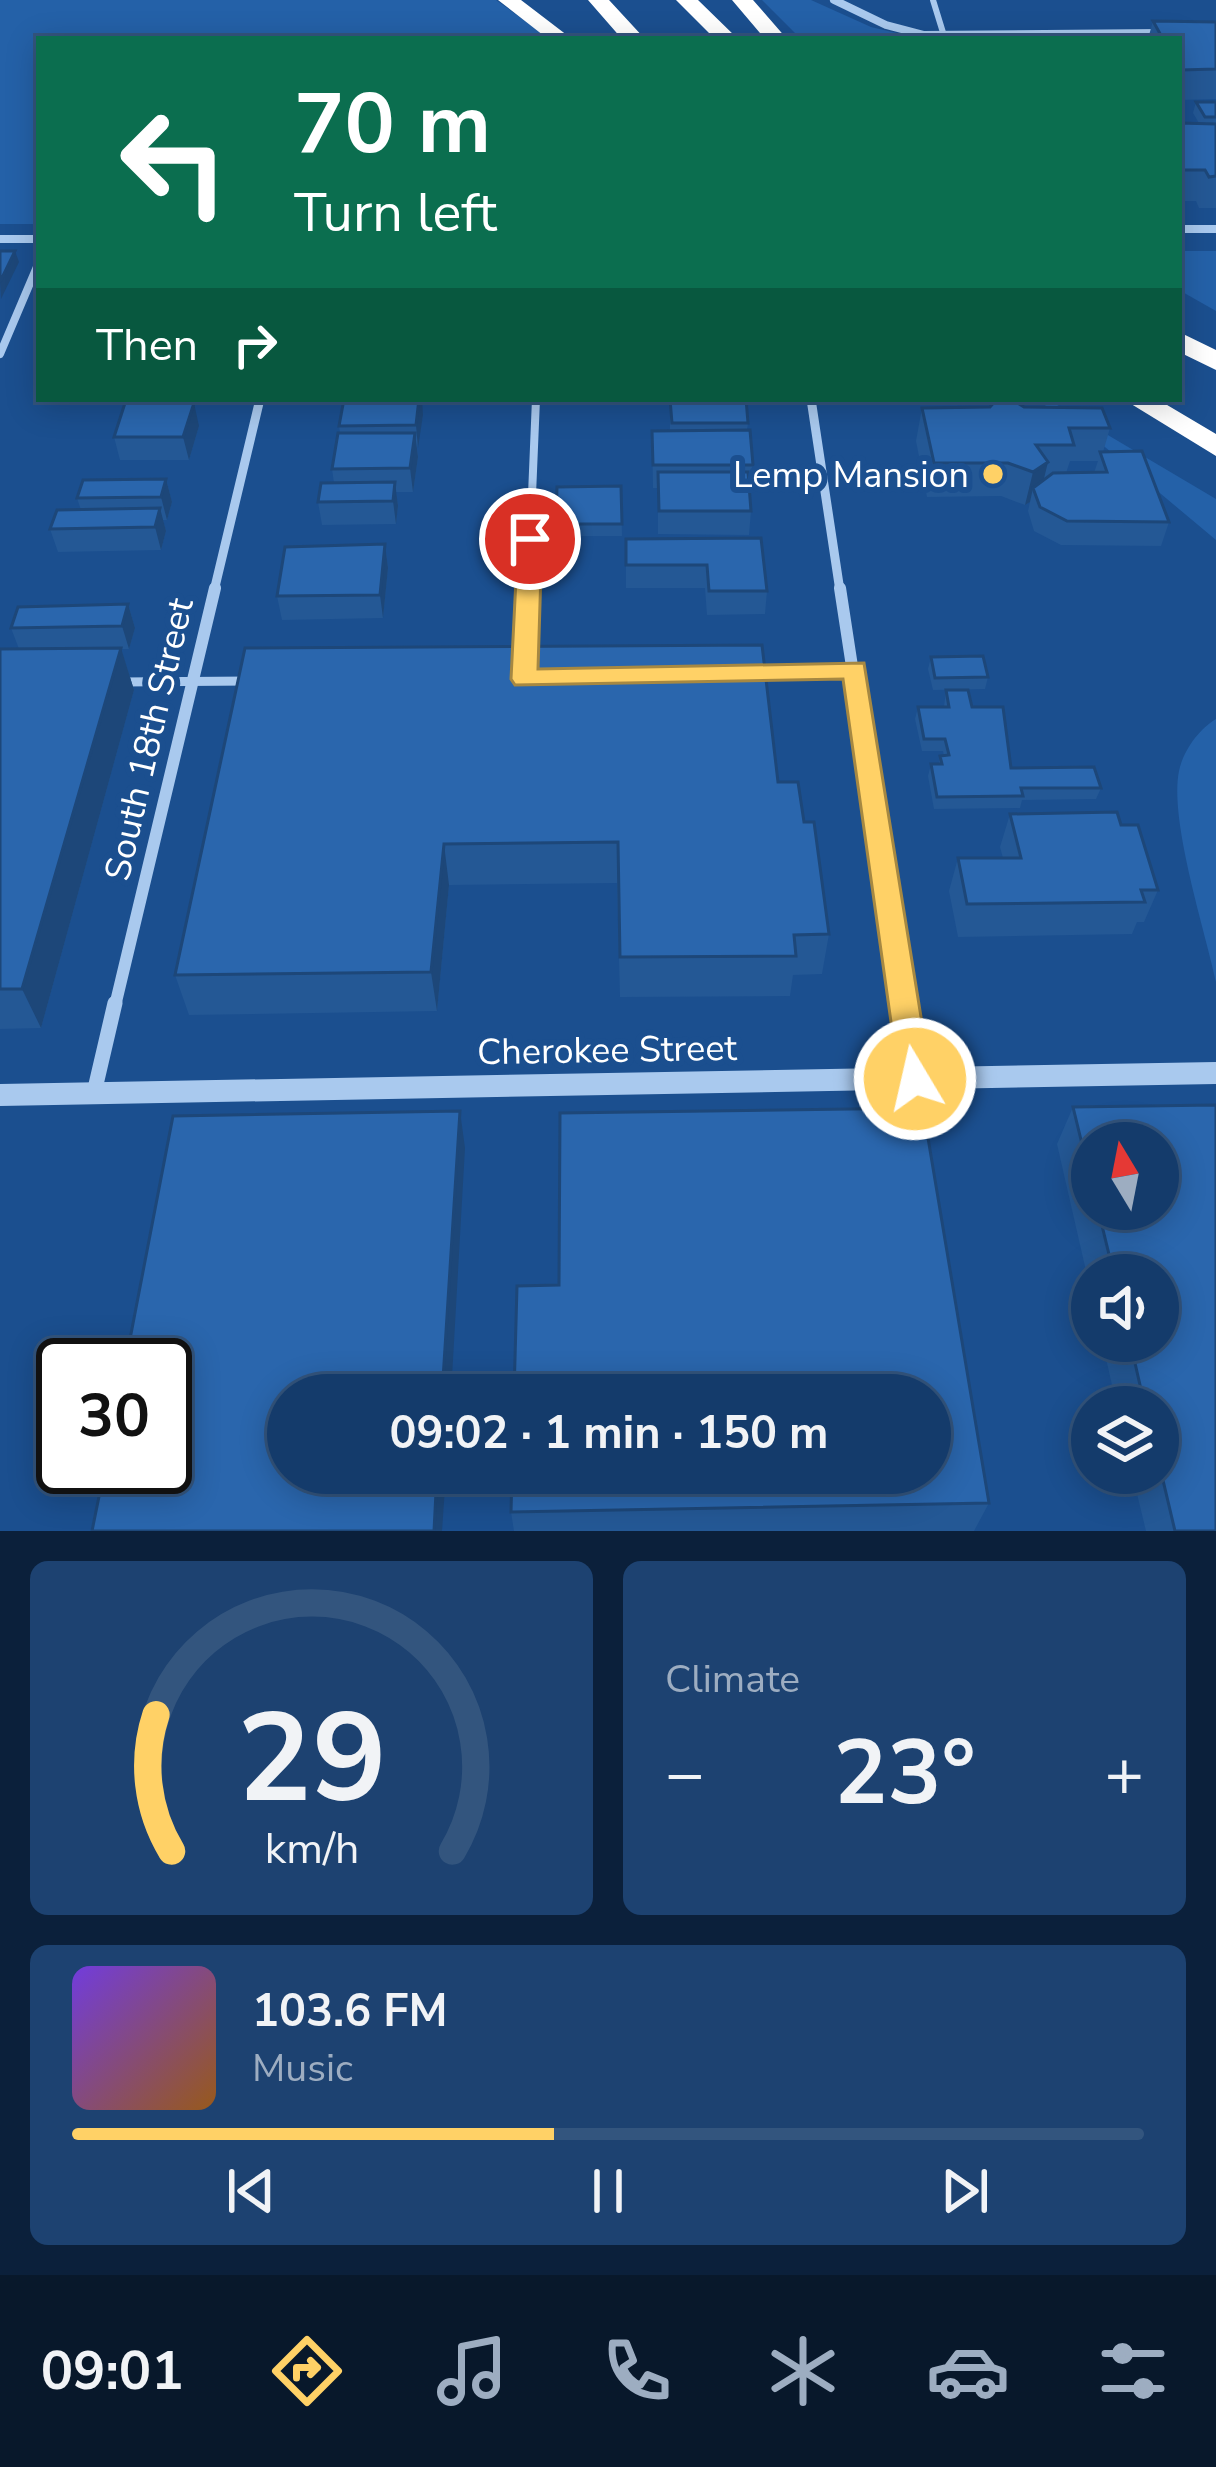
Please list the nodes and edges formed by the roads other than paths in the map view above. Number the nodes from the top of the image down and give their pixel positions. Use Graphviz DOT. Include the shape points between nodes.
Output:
graph roads {
  1 [pos="508,0"];
  2 [pos="598,0"];
  3 [pos="686,0"];
  4 [pos="742,0"];
  5 [pos="834,0"];
  6 [pos="934,0"];
  7 [pos="1170,33"];
  8 [pos="557,36"];
  9 [pos="631,36"];
  10 [pos="724,36"];
  11 [pos="773,36"];
  12 [pos="939,36"];
  13 [pos="944,36"];
  14 [pos="1000,36"];
  15 [pos="1216,229"];
  16 [pos="1182,230"];
  17 [pos="0,239"];
  18 [pos="36,239"];
  19 [pos="36,269"];
  20 [pos="1182,342"];
  21 [pos="0,354"];
  22 [pos="1216,362"];
  23 [pos="259,402"];
  24 [pos="536,402"];
  25 [pos="811,402"];
  26 [pos="1142,402"];
  27 [pos="1216,447"];
  28 [pos="855,670"];
  29 [pos="754,672"];
  30 [pos="524,679"];
  31 [pos="192,681"];
  32 [pos="261,681"];
  33 [pos="119,682"];
  34 [pos="1216,1073"];
  35 [pos="915,1079"];
  36 [pos="94,1093"];
  37 [pos="0,1095"];
  1 -- 8 [label="highway"];
  2 -- 9 [label="highway"];
  3 -- 10 [label="highway"];
  4 -- 11 [label="highway"];
  5 -- 12 [label="street" via="886,25"];
  6 -- 13 [label="lane"];
  7 -- 14 [label="street"];
  15 -- 16 [label="street"];
  17 -- 18 [label="street"];
  19 -- 21 [label="lane"];
  20 -- 22 [label="highway"];
  23 -- 31 [label="street, South 18th Street"];
  24 -- 30 [label="lane"];
  25 -- 28 [label="street"];
  26 -- 27 [label="highway"];
  28 -- 29 [label="lane"];
  28 -- 35 [label="street"];
  31 -- 32 [label="lane"];
  31 -- 33 [label="lane"];
  31 -- 36 [label="street, South 18th Street"];
  34 -- 35 [label="street, Cherokee Street"];
  35 -- 36 [label="street, Cherokee Street"];
  36 -- 37 [label="street, Cherokee Street"];
}
